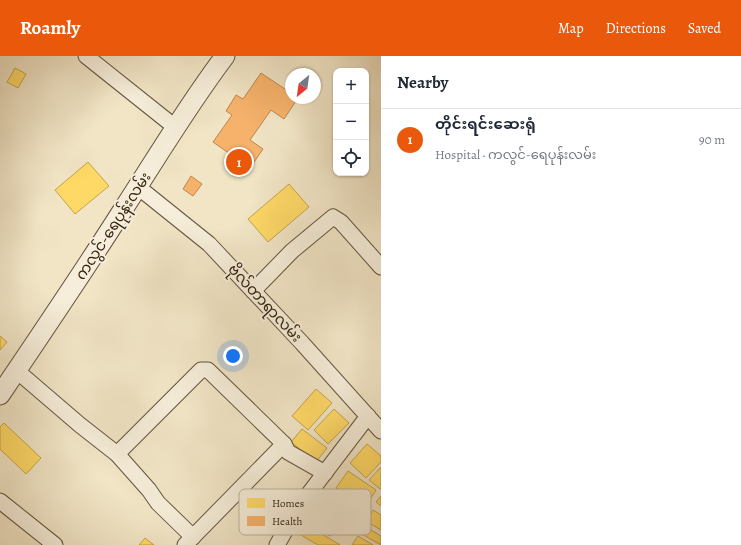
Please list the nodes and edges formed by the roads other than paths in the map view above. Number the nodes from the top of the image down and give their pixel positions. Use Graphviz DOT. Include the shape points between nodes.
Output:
graph roads {
  1 [pos="86,56"];
  2 [pos="225,56"];
  3 [pos="175,127"];
  4 [pos="138,187"];
  5 [pos="381,267"];
  6 [pos="253,291"];
  7 [pos="17,370"];
  8 [pos="0,396"];
  9 [pos="368,416"];
  10 [pos="381,431"];
  11 [pos="284,444"];
  12 [pos="117,454"];
  13 [pos="325,473"];
  14 [pos="240,489"];
  15 [pos="313,489"];
  16 [pos="239,490"];
  17 [pos="0,501"];
  18 [pos="283,535"];
  19 [pos="189,541"];
  20 [pos="56,545"];
  21 [pos="277,545"];
  1 -- 3 [label="street"];
  2 -- 3 [label="street, ကလွင်-ရေပုန်းလမ်း"];
  3 -- 4 [label="street, ကလွင်-ရေပုန်းလမ်း"];
  4 -- 6 [label="street, ဗိုလ်တာရာလမ်း" via="209,244"];
  4 -- 7 [label="street, ကလွင်-ရေပုန်းလမ်း"];
  5 -- 6 [label="street" via="341,222 333,217 292,252"];
  6 -- 9 [label="street, ဗိုလ်တာရာလမ်း"];
  7 -- 8 [label="street, ကလွင်-ရေပုန်းလမ်း"];
  7 -- 12 [label="street"];
  9 -- 10 [label="street, ဗိုလ်တာရာလမ်း"];
  9 -- 13 [label="street"];
  11 -- 12 [label="street" via="208,370 200,370"];
  11 -- 13 [label="street" via="288,452"];
  11 -- 14 [label="street"];
  12 -- 19 [label="street"];
  13 -- 15 [label="street"];
  16 -- 19 [label="street"];
  17 -- 20 [label="street"];
  18 -- 21 [label="street"];
}
